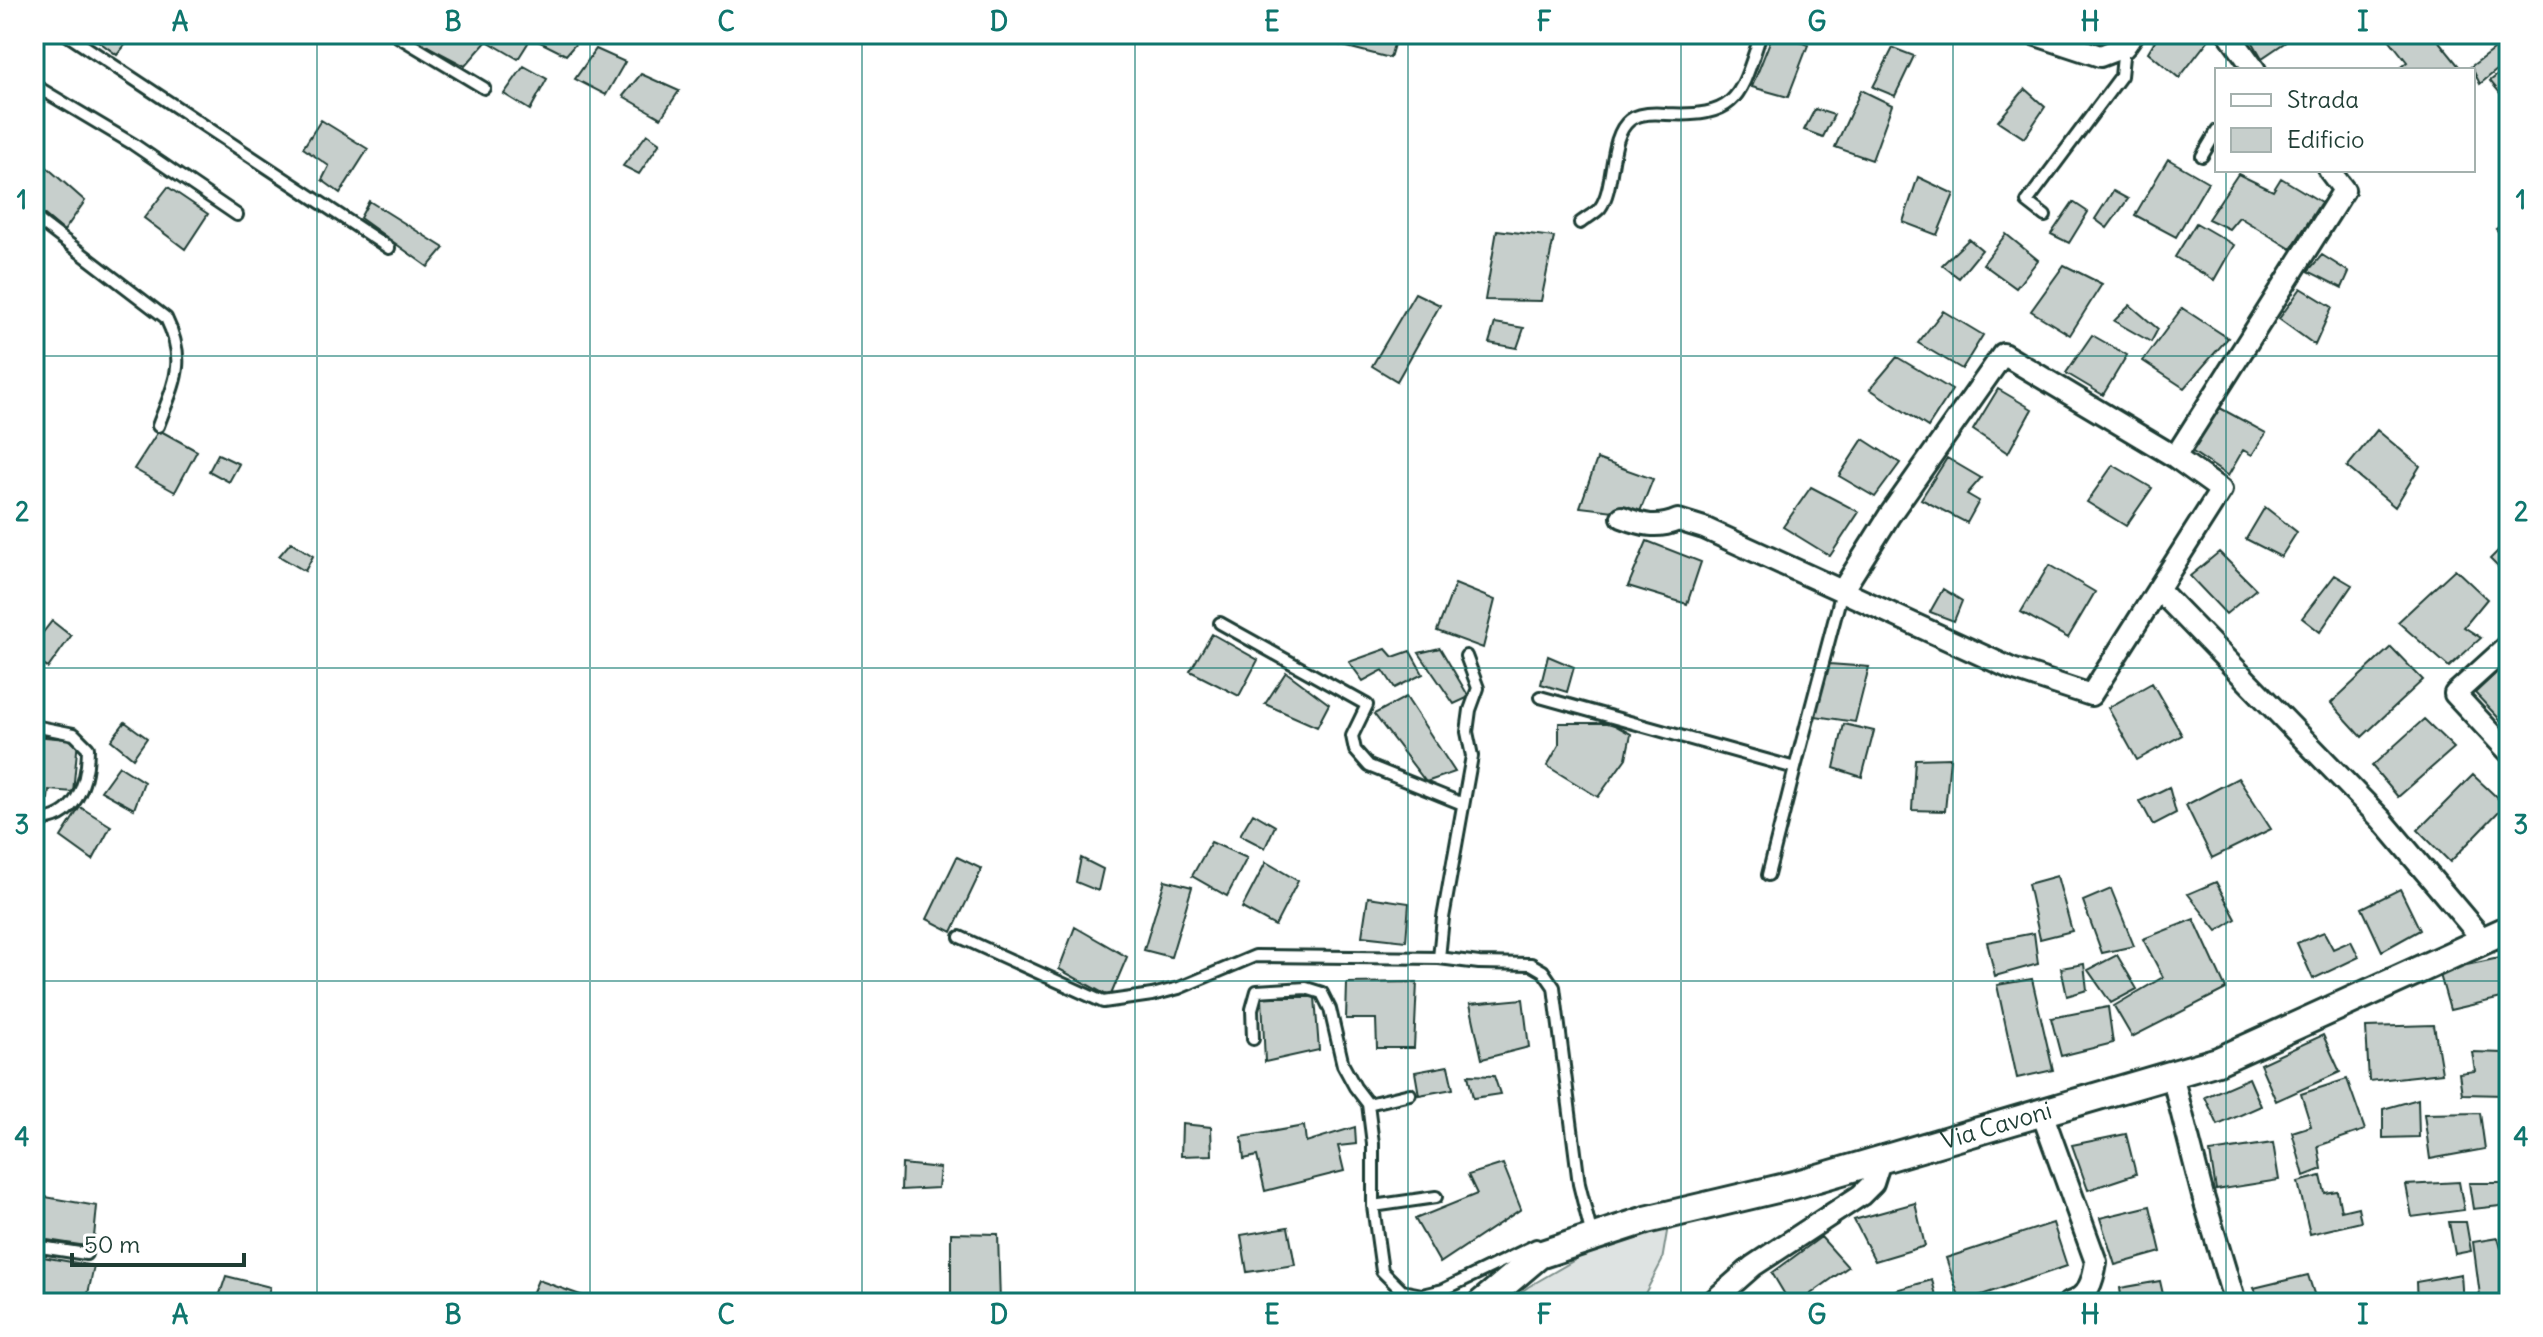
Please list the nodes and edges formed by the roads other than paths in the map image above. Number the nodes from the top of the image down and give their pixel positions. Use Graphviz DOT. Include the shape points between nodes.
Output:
graph roads {
  1 [pos="66,34"];
  2 [pos="394,34"];
  3 [pos="1761,34"];
  4 [pos="2033,34"];
  5 [pos="2229,34"];
  6 [pos="2496,34"];
  7 [pos="2507,34"];
  8 [pos="2128,40"];
  9 [pos="2254,68"];
  10 [pos="34,85"];
  11 [pos="484,88"];
  12 [pos="2215,134"];
  13 [pos="2202,156"];
  14 [pos="2330,172"];
  15 [pos="237,215"];
  16 [pos="2045,216"];
  17 [pos="34,217"];
  18 [pos="1580,223"];
  19 [pos="389,248"];
  20 [pos="158,426"];
  21 [pos="2175,457"];
  22 [pos="1622,517"];
  23 [pos="2158,589"];
  24 [pos="1842,591"];
  25 [pos="1220,623"];
  26 [pos="2509,645"];
  27 [pos="1466,656"];
  28 [pos="1540,697"];
  29 [pos="34,726"];
  30 [pos="2509,752"];
  31 [pos="1795,768"];
  32 [pos="1463,804"];
  33 [pos="34,820"];
  34 [pos="1768,875"];
  35 [pos="2509,929"];
  36 [pos="960,937"];
  37 [pos="2484,941"];
  38 [pos="1439,958"];
  39 [pos="1253,1039"];
  40 [pos="2172,1075"];
  41 [pos="1410,1094"];
  42 [pos="1368,1104"];
  43 [pos="2042,1113"];
  44 [pos="1880,1161"];
  45 [pos="1436,1197"];
  46 [pos="1373,1206"];
  47 [pos="1586,1240"];
  48 [pos="34,1248"];
  49 [pos="86,1254"];
  50 [pos="1482,1303"];
  51 [pos="1711,1303"];
  52 [pos="2069,1303"];
  53 [pos="2235,1303"];
  1 -- 19 [label="lane"];
  2 -- 11 [label="lane"];
  3 -- 18 [label="lane" via="1738,96 1727,106 1692,115 1641,115 1629,121 1621,132 1600,208"];
  4 -- 8 [label="street" via="2100,56"];
  5 -- 9 [label="street"];
  6 -- 7 [label="lane" via="2500,39"];
  8 -- 16 [label="lane" via="2121,76 2027,202"];
  10 -- 15 [label="lane"];
  12 -- 13 [label="lane"];
  14 -- 21 [label="street" via="2344,190"];
  17 -- 20 [label="lane" via="166,318 177,340 179,362"];
  21 -- 23 [label="street" via="2221,490"];
  21 -- 24 [label="street" via="2003,354"];
  22 -- 24 [label="street" via="1645,525 1678,520 1704,528"];
  23 -- 24 [label="street" via="2091,695 2012,669"];
  23 -- 37 [label="street" via="2381,819"];
  24 -- 31 [label="lane"];
  25 -- 32 [label="lane" via="1367,705 1352,736 1355,750 1369,766"];
  26 -- 30 [label="street" via="2455,694"];
  27 -- 32 [label="lane" via="1478,688 1467,732 1472,756"];
  28 -- 31 [label="lane"];
  29 -- 33 [label="lane" via="74,734 88,748 88,772 80,797 64,814"];
  31 -- 34 [label="lane"];
  32 -- 38 [label="lane"];
  35 -- 37 [label="street, Via Cavoni"];
  36 -- 38 [label="lane" via="1103,1002 1179,988 1255,956"];
  37 -- 40 [label="street, Via Cavoni" via="2218,1061"];
  38 -- 47 [label="lane" via="1531,964 1554,987"];
  39 -- 42 [label="lane" via="1257,991 1306,988 1322,993 1343,1065"];
  40 -- 43 [label="street, Via Cavoni"];
  40 -- 53 [label="street"];
  41 -- 42 [label="lane"];
  42 -- 46 [label="lane"];
  43 -- 44 [label="street, Via Cavoni"];
  43 -- 52 [label="street" via="2096,1262 2093,1283 2079,1300"];
  44 -- 47 [label="street, Via Cavoni"];
  44 -- 51 [label="street" via="1873,1183 1861,1195 1753,1266"];
  45 -- 46 [label="lane"];
  46 -- 47 [label="lane" via="1382,1271 1402,1291 1422,1295 1556,1238"];
  47 -- 50 [label="street, Via Cavoni" via="1539,1255"];
  48 -- 49 [label="lane"];
}
